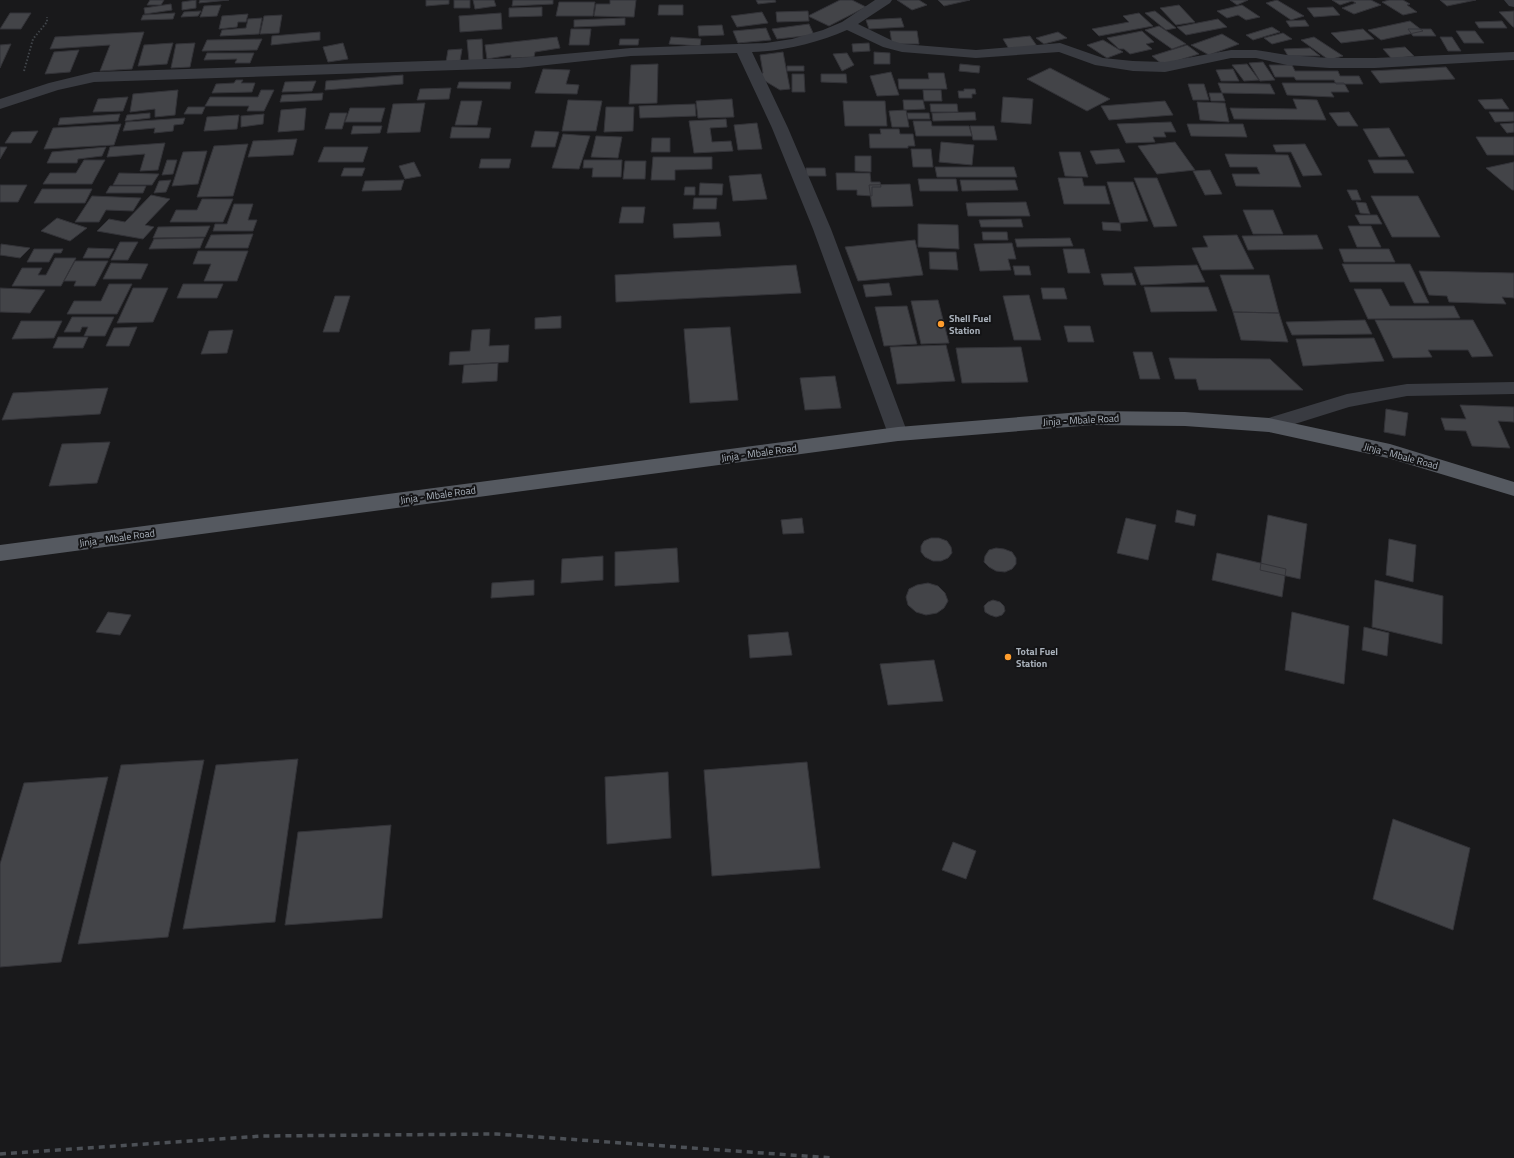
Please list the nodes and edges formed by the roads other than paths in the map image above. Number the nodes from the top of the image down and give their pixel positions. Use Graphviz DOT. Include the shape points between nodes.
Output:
graph roads {
  1 [pos="885,0"];
  2 [pos="1510,0"];
  3 [pos="1514,3"];
  4 [pos="847,24"];
  5 [pos="744,49"];
  6 [pos="1514,56"];
  7 [pos="0,104"];
  8 [pos="1514,388"];
  9 [pos="1269,425"];
  10 [pos="898,434"];
  11 [pos="1514,489"];
  12 [pos="0,553"];
  1 -- 4 [label="street"];
  2 -- 3 [label="street"];
  4 -- 5 [label="street" via="828,33 794,43"];
  4 -- 6 [label="street" via="902,48 976,54 1060,47 1100,62 1133,66 1165,67 1231,54 1256,54 1287,60 1329,63"];
  5 -- 7 [label="street" via="631,52 519,63 94,77"];
  5 -- 10 [label="street" via="822,229"];
  8 -- 9 [label="street" via="1407,390 1347,401"];
  9 -- 10 [label="main road, Jinja - Mbale Road" via="1185,419 1093,418"];
  9 -- 11 [label="main road, Jinja - Mbale Road" via="1390,451"];
  10 -- 12 [label="main road, Jinja - Mbale Road"];
}
